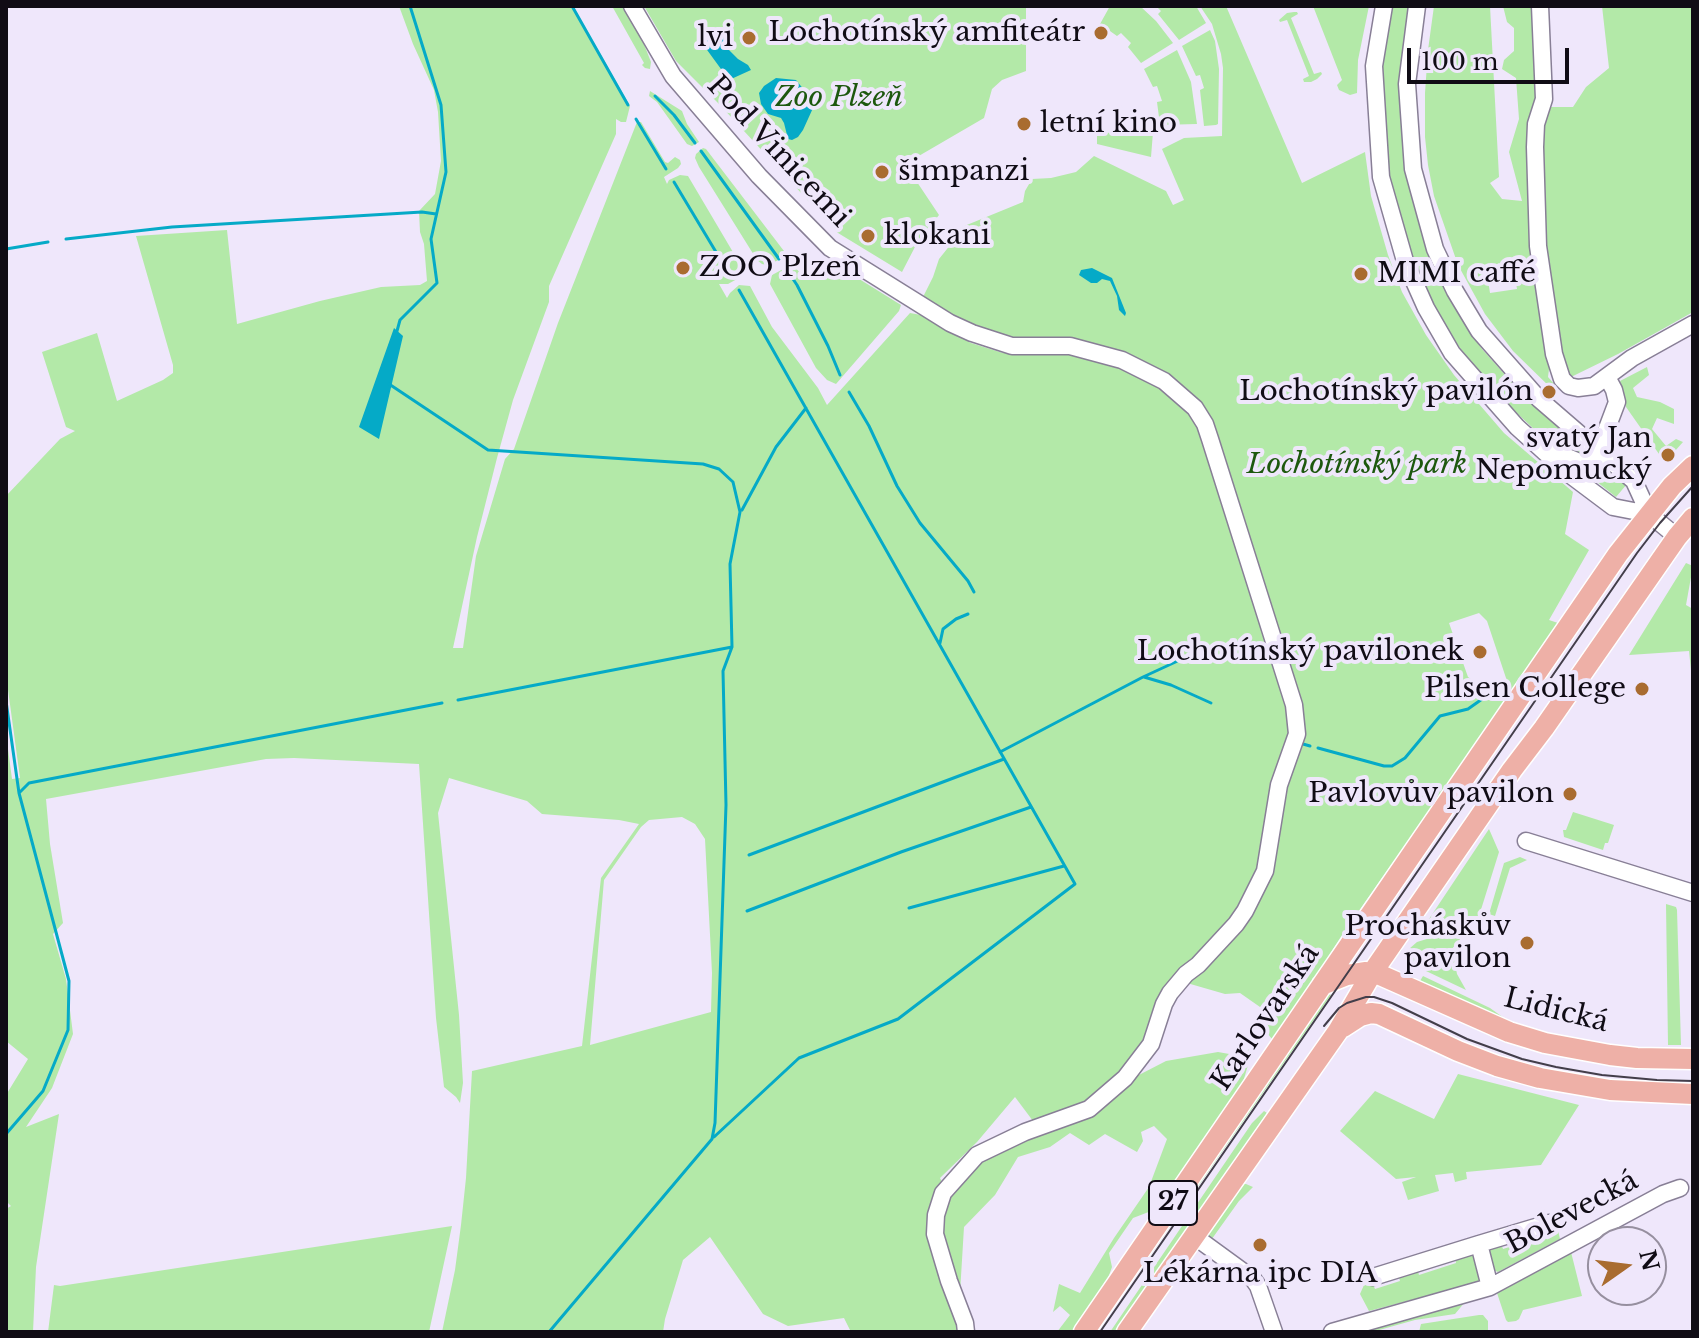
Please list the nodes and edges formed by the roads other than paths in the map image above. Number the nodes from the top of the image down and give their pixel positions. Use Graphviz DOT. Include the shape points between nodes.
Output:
graph roads {
  1 [pos="632,6"];
  2 [pos="1384,6"];
  3 [pos="1417,6"];
  4 [pos="1544,10"];
  5 [pos="1693,324"];
  6 [pos="1607,377"];
  7 [pos="1535,444"];
  8 [pos="1597,447"];
  9 [pos="1693,466"];
  10 [pos="1649,514"];
  11 [pos="1693,518"];
  12 [pos="1677,537"];
  13 [pos="1526,841"];
  14 [pos="1693,893"];
  15 [pos="1361,928"];
  16 [pos="1401,930"];
  17 [pos="1322,985"];
  18 [pos="1361,985"];
  19 [pos="1411,988"];
  20 [pos="1395,1021"];
  21 [pos="1338,1031"];
  22 [pos="1693,1059"];
  23 [pos="1693,1094"];
  24 [pos="1680,1188"];
  25 [pos="1549,1223"];
  26 [pos="1194,1236"];
  27 [pos="1479,1244"];
  28 [pos="1373,1277"];
  29 [pos="1490,1287"];
  30 [pos="966,1332"];
  31 [pos="1084,1332"];
  32 [pos="1127,1332"];
  33 [pos="1274,1332"];
  34 [pos="1332,1332"];
  1 -- 30 [label="street, Pod Vinicemi" via="673,76 830,248 972,333 1012,346 1070,346 1122,360 1164,381 1195,408 1205,424 1294,705 1297,734 1279,785 1265,871 1236,924 1170,993 1151,1044 1125,1078 1089,1109 977,1155 943,1193 935,1234"];
  2 -- 7 [label="street" via="1374,66 1381,177 1405,261 1452,353"];
  3 -- 8 [label="street" via="1407,84 1413,169 1435,249 1479,331 1539,399"];
  4 -- 6 [label="street" via="1544,99 1536,124 1538,246 1554,354 1569,386 1587,388"];
  5 -- 6 [label="street"];
  6 -- 8 [label="street" via="1617,402"];
  7 -- 8 [label="street" via="1584,462"];
  7 -- 10 [label="street" via="1613,507"];
  8 -- 10 [label="street" via="1634,481"];
  9 -- 10 [label="main road, Karlovarská"];
  10 -- 12 [label="street"];
  10 -- 15 [label="main road, Karlovarská"];
  11 -- 12 [label="main road"];
  12 -- 16 [label="main road"];
  13 -- 14 [label="street"];
  15 -- 17 [label="main road, Karlovarská"];
  15 -- 18 [label="main road" via="1355,957"];
  16 -- 18 [label="main road"];
  16 -- 19 [label="main road" via="1393,958"];
  17 -- 18 [label="main road"];
  17 -- 31 [label="main road, Karlovarská / 27"];
  18 -- 19 [label="main road, Lidická" via="1390,978"];
  18 -- 20 [label="main road" via="1366,999"];
  18 -- 21 [label="main road, 27"];
  19 -- 22 [label="main road, Lidická" via="1545,1043 1637,1058"];
  20 -- 21 [label="main road" via="1366,1014"];
  20 -- 23 [label="main road" via="1458,1051 1540,1078 1610,1090"];
  21 -- 26 [label="main road, 27"];
  24 -- 29 [label="street, Bolevecká"];
  25 -- 27 [label="street, Bolevecká"];
  26 -- 32 [label="main road, 27"];
  26 -- 33 [label="street" via="1253,1279"];
  27 -- 28 [label="street, Bolevecká"];
  27 -- 29 [label="street, Bolevecká"];
  29 -- 34 [label="street, Bolevecká"];
}
